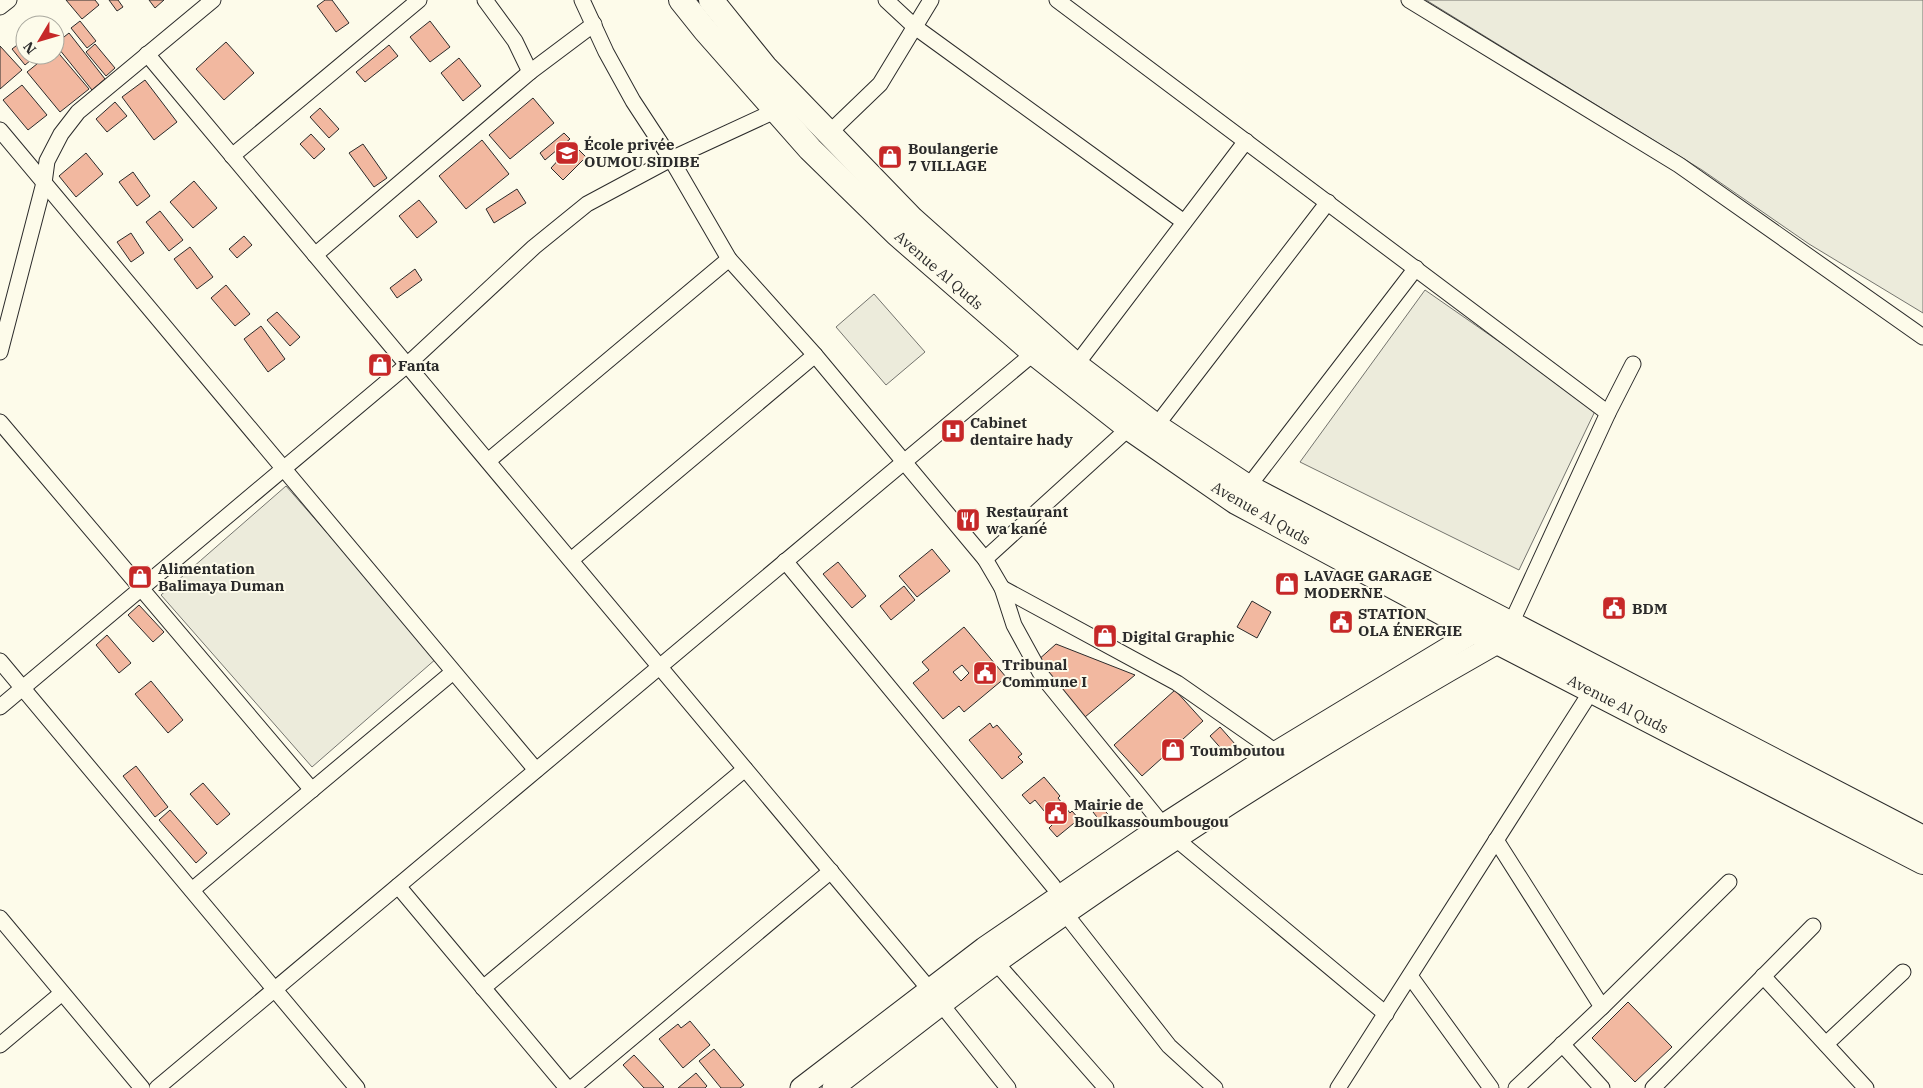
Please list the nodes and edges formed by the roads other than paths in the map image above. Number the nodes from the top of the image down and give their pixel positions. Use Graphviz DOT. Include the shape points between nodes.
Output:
graph roads {
  1 [pos="9,0"];
  2 [pos="213,0"];
  3 [pos="419,0"];
  4 [pos="485,0"];
  5 [pos="582,0"];
  6 [pos="682,0"];
  7 [pos="711,0"];
  8 [pos="886,0"];
  9 [pos="931,0"];
  10 [pos="1057,0"];
  11 [pos="1409,0"];
  12 [pos="0,8"];
  13 [pos="594,24"];
  14 [pos="915,27"];
  15 [pos="146,54"];
  16 [pos="530,72"];
  17 [pos="775,111"];
  18 [pos="0,130"];
  19 [pos="828,134"];
  20 [pos="1246,141"];
  21 [pos="232,156"];
  22 [pos="671,159"];
  23 [pos="44,183"];
  24 [pos="1328,202"];
  25 [pos="1184,222"];
  26 [pos="315,255"];
  27 [pos="729,259"];
  28 [pos="1416,268"];
  29 [pos="1923,337"];
  30 [pos="0,352"];
  31 [pos="1034,353"];
  32 [pos="815,355"];
  33 [pos="1632,364"];
  34 [pos="407,365"];
  35 [pos="1076,365"];
  36 [pos="1608,413"];
  37 [pos="0,422"];
  38 [pos="1156,426"];
  39 [pos="1129,428"];
  40 [pos="488,461"];
  41 [pos="904,462"];
  42 [pos="284,469"];
  43 [pos="1248,487"];
  44 [pos="985,559"];
  45 [pos="570,560"];
  46 [pos="785,561"];
  47 [pos="1002,588"];
  48 [pos="140,589"];
  49 [pos="1507,625"];
  50 [pos="1476,630"];
  51 [pos="0,661"];
  52 [pos="660,667"];
  53 [pos="453,672"];
  54 [pos="22,688"];
  55 [pos="1592,690"];
  56 [pos="0,707"];
  57 [pos="1276,752"];
  58 [pos="745,769"];
  59 [pos="536,770"];
  60 [pos="312,790"];
  61 [pos="1170,832"];
  62 [pos="1923,838"];
  63 [pos="1496,840"];
  64 [pos="1923,862"];
  65 [pos="831,871"];
  66 [pos="1729,882"];
  67 [pos="398,886"];
  68 [pos="192,890"];
  69 [pos="1058,900"];
  70 [pos="0,918"];
  71 [pos="1813,926"];
  72 [pos="990,955"];
  73 [pos="1903,972"];
  74 [pos="1410,976"];
  75 [pos="1763,976"];
  76 [pos="484,988"];
  77 [pos="275,989"];
  78 [pos="62,993"];
  79 [pos="936,997"];
  80 [pos="1602,1007"];
  81 [pos="1386,1014"];
  82 [pos="1562,1044"];
  83 [pos="1826,1044"];
  84 [pos="0,1045"];
  85 [pos="841,1086"];
  86 [pos="142,1088"];
  87 [pos="157,1088"];
  88 [pos="357,1088"];
  89 [pos="567,1088"];
  90 [pos="572,1088"];
  91 [pos="801,1088"];
  92 [pos="1008,1088"];
  93 [pos="1106,1088"];
  94 [pos="1215,1088"];
  95 [pos="1338,1088"];
  96 [pos="1491,1088"];
  97 [pos="1516,1088"];
  98 [pos="1602,1088"];
  99 [pos="1653,1088"];
  100 [pos="1866,1088"];
  1 -- 12 [label="street"];
  2 -- 15 [label="street"];
  3 -- 21 [label="street"];
  4 -- 16 [label="street" via="515,41"];
  5 -- 13 [label="street"];
  6 -- 17 [label="main road, Avenue Al Quds"];
  7 -- 19 [label="main road, Avenue Al Quds" via="765,67"];
  8 -- 14 [label="street"];
  9 -- 14 [label="street"];
  10 -- 20 [label="street"];
  11 -- 29 [label="street" via="1679,165"];
  13 -- 16 [label="street"];
  13 -- 22 [label="street" via="633,102"];
  14 -- 19 [label="street" via="880,84"];
  14 -- 25 [label="street"];
  15 -- 21 [label="street"];
  15 -- 23 [label="street" via="78,112 61,134 47,161"];
  16 -- 26 [label="street"];
  17 -- 22 [label="street"];
  17 -- 31 [label="main road, Avenue Al Quds" via="897,234"];
  18 -- 23 [label="street"];
  19 -- 35 [label="main road, Avenue Al Quds" via="912,219"];
  20 -- 24 [label="street"];
  20 -- 25 [label="street"];
  21 -- 26 [label="street"];
  22 -- 27 [label="street"];
  22 -- 34 [label="street" via="587,204 534,247"];
  23 -- 30 [label="street"];
  23 -- 42 [label="street"];
  24 -- 28 [label="street"];
  24 -- 38 [label="street"];
  25 -- 35 [label="street"];
  26 -- 34 [label="street"];
  27 -- 32 [label="street"];
  27 -- 40 [label="street"];
  28 -- 36 [label="street"];
  28 -- 43 [label="street"];
  31 -- 39 [label="main road, Avenue Al Quds"];
  31 -- 41 [label="street"];
  32 -- 41 [label="street"];
  32 -- 45 [label="street"];
  33 -- 36 [label="street"];
  34 -- 40 [label="street"];
  34 -- 42 [label="street"];
  35 -- 38 [label="main road, Avenue Al Quds"];
  36 -- 49 [label="street"];
  37 -- 48 [label="street"];
  38 -- 43 [label="main road, Avenue Al Quds"];
  39 -- 44 [label="street"];
  39 -- 50 [label="main road, Avenue Al Quds" via="1236,502"];
  40 -- 45 [label="street"];
  41 -- 44 [label="street"];
  41 -- 46 [label="street"];
  42 -- 48 [label="street"];
  42 -- 53 [label="street"];
  43 -- 49 [label="main road, Avenue Al Quds"];
  44 -- 47 [label="street"];
  45 -- 52 [label="street"];
  46 -- 52 [label="street"];
  46 -- 69 [label="street"];
  47 -- 57 [label="street" via="1177,683"];
  47 -- 61 [label="street" via="1014,625 1042,676"];
  48 -- 54 [label="street"];
  48 -- 60 [label="street"];
  49 -- 50 [label="main road, Avenue Al Quds"];
  49 -- 55 [label="main road, Avenue Al Quds"];
  49 -- 61 [label="main road" via="1388,705"];
  49 -- 62 [label="main road, Avenue Al Quds"];
  50 -- 57 [label="main road"];
  51 -- 54 [label="street"];
  52 -- 58 [label="street"];
  52 -- 59 [label="street"];
  53 -- 59 [label="street"];
  53 -- 60 [label="street"];
  54 -- 56 [label="street"];
  54 -- 68 [label="street"];
  55 -- 63 [label="street"];
  55 -- 64 [label="main road, Avenue Al Quds"];
  57 -- 61 [label="main road"];
  58 -- 65 [label="street"];
  58 -- 76 [label="street"];
  59 -- 67 [label="street"];
  60 -- 68 [label="street"];
  61 -- 69 [label="main road"];
  61 -- 81 [label="street"];
  63 -- 74 [label="street"];
  63 -- 80 [label="street"];
  65 -- 79 [label="street"];
  65 -- 90 [label="street"];
  66 -- 80 [label="street"];
  67 -- 76 [label="street"];
  67 -- 77 [label="street"];
  68 -- 77 [label="street"];
  69 -- 72 [label="main road"];
  69 -- 94 [label="street" via="1169,1046"];
  70 -- 78 [label="street"];
  71 -- 75 [label="street"];
  72 -- 79 [label="main road"];
  72 -- 93 [label="street"];
  73 -- 83 [label="street"];
  74 -- 81 [label="street"];
  74 -- 96 [label="street"];
  75 -- 83 [label="street"];
  75 -- 99 [label="street"];
  76 -- 89 [label="street"];
  77 -- 87 [label="street"];
  77 -- 88 [label="street"];
  78 -- 84 [label="street"];
  78 -- 86 [label="street"];
  79 -- 85 [label="main road"];
  79 -- 91 [label="main road"];
  79 -- 92 [label="street"];
  80 -- 82 [label="street"];
  81 -- 95 [label="street"];
  82 -- 97 [label="street"];
  82 -- 98 [label="street"];
  83 -- 100 [label="street"];
}
